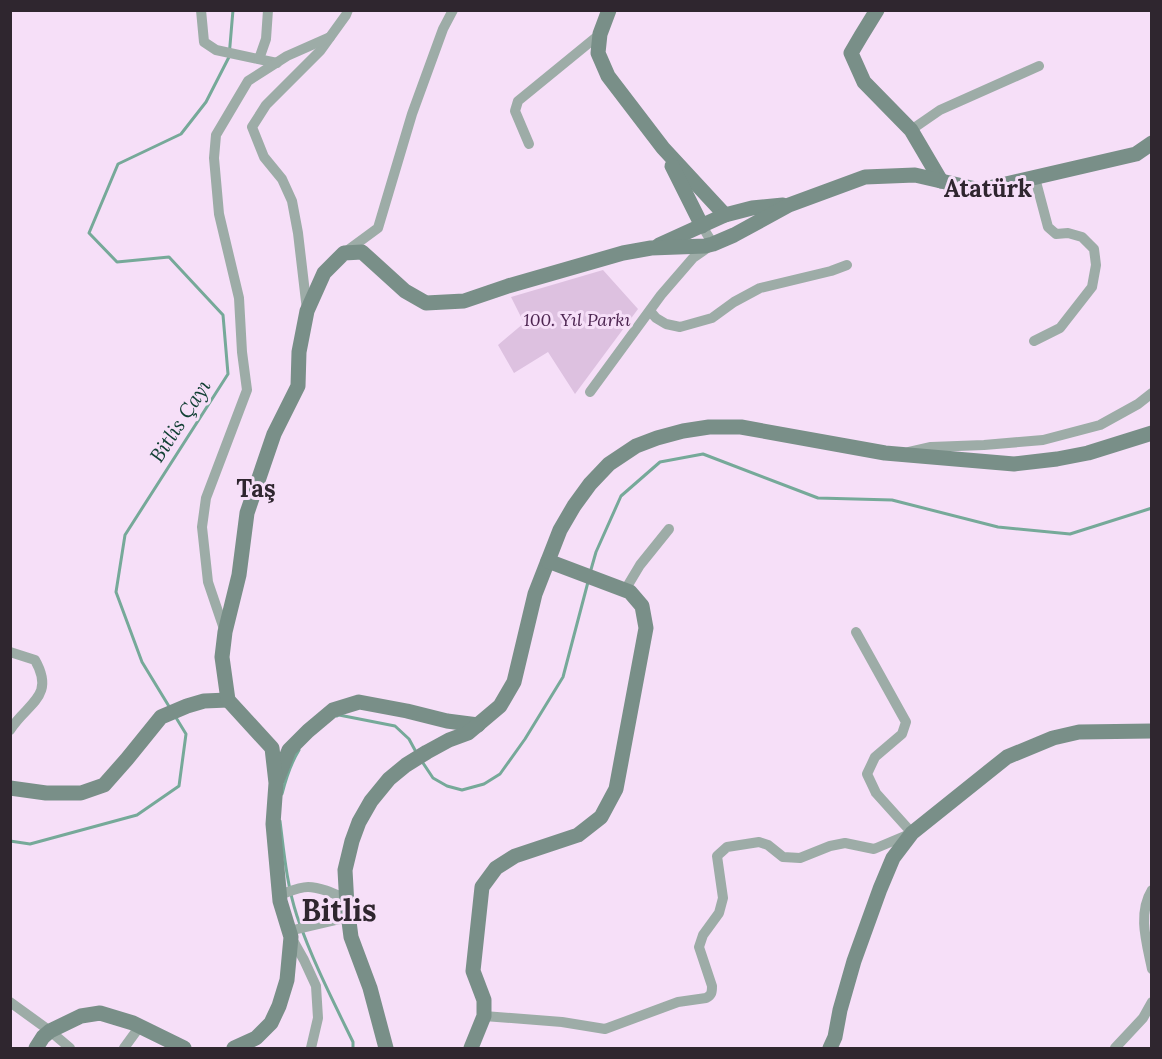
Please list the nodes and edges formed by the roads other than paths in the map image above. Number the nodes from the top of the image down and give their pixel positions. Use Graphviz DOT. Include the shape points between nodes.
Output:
graph roads {
  1 [pos="201,10"];
  2 [pos="268,10"];
  3 [pos="348,10"];
  4 [pos="453,10"];
  5 [pos="609,10"];
  6 [pos="877,10"];
  7 [pos="600,34"];
  8 [pos="330,37"];
  9 [pos="258,58"];
  10 [pos="277,63"];
  11 [pos="1039,66"];
  12 [pos="910,130"];
  13 [pos="1152,143"];
  14 [pos="529,144"];
  15 [pos="663,147"];
  16 [pos="1035,178"];
  17 [pos="941,181"];
  18 [pos="789,205"];
  19 [pos="725,215"];
  20 [pos="702,226"];
  21 [pos="734,235"];
  22 [pos="713,244"];
  23 [pos="651,248"];
  24 [pos="344,253"];
  25 [pos="847,265"];
  26 [pos="307,310"];
  27 [pos="650,311"];
  28 [pos="1035,341"];
  29 [pos="590,392"];
  30 [pos="1152,393"];
  31 [pos="1152,433"];
  32 [pos="900,454"];
  33 [pos="669,529"];
  34 [pos="548,561"];
  35 [pos="625,590"];
  36 [pos="225,632"];
  37 [pos="856,632"];
  38 [pos="10,652"];
  39 [pos="228,700"];
  40 [pos="478,725"];
  41 [pos="10,730"];
  42 [pos="1152,731"];
  43 [pos="276,783"];
  44 [pos="10,788"];
  45 [pos="912,833"];
  46 [pos="1152,890"];
  47 [pos="282,894"];
  48 [pos="346,899"];
  49 [pos="349,917"];
  50 [pos="292,933"];
  51 [pos="1152,969"];
  52 [pos="10,1002"];
  53 [pos="1152,1002"];
  54 [pos="484,1016"];
  55 [pos="140,1026"];
  56 [pos="50,1031"];
  57 [pos="36,1048"];
  58 [pos="70,1048"];
  59 [pos="124,1048"];
  60 [pos="184,1048"];
  61 [pos="234,1048"];
  62 [pos="311,1048"];
  63 [pos="386,1048"];
  64 [pos="471,1048"];
  65 [pos="830,1048"];
  66 [pos="1115,1048"];
  1 -- 9 [label="street" via="204,42 216,50"];
  2 -- 9 [label="street" via="266,39"];
  3 -- 8 [label="street"];
  4 -- 24 [label="street" via="412,114 378,228"];
  5 -- 7 [label="street"];
  6 -- 12 [label="street" via="851,53 864,82"];
  7 -- 14 [label="street" via="518,101 515,111"];
  7 -- 15 [label="street" via="598,53 608,76"];
  8 -- 10 [label="street"];
  8 -- 26 [label="street" via="266,105 252,127 264,157 282,179 292,201"];
  9 -- 10 [label="street"];
  10 -- 36 [label="street" via="248,81 216,135 219,214 239,298 247,390 206,498 202,528 208,582"];
  11 -- 12 [label="street" via="940,110"];
  12 -- 17 [label="street"];
  13 -- 16 [label="street" via="1136,154"];
  15 -- 19 [label="street"];
  15 -- 20 [label="street"];
  16 -- 17 [label="street" via="980,190"];
  16 -- 28 [label="street" via="1048,227 1056,234 1082,237 1094,249 1096,265 1092,287 1060,328"];
  17 -- 18 [label="street" via="915,175 865,177"];
  18 -- 19 [label="street"];
  18 -- 21 [label="street"];
  19 -- 20 [label="street"];
  19 -- 21 [label="street"];
  20 -- 22 [label="street"];
  20 -- 23 [label="street"];
  21 -- 22 [label="street"];
  22 -- 23 [label="street"];
  22 -- 27 [label="street" via="693,258"];
  23 -- 24 [label="street" via="464,301 426,303 405,291 362,252"];
  24 -- 26 [label="street" via="324,273"];
  25 -- 27 [label="street" via="760,288 712,318 680,327 666,324"];
  26 -- 36 [label="street" via="298,386 274,434 247,513 239,576"];
  27 -- 29 [label="street"];
  30 -- 32 [label="street" via="1100,425 1043,440 931,447"];
  31 -- 32 [label="street" via="1088,453 1014,464"];
  32 -- 34 [label="street" via="741,427 683,430 636,446 609,464 574,506"];
  33 -- 35 [label="street"];
  34 -- 35 [label="street"];
  34 -- 40 [label="street" via="535,594 513,682 500,706"];
  35 -- 54 [label="street" via="642,606 646,628 616,789 601,817 578,835 515,856 496,868 482,887 473,970 484,1000"];
  36 -- 39 [label="street" via="222,657"];
  37 -- 45 [label="street" via="906,722 902,734 875,757 867,774 876,793"];
  38 -- 41 [label="street" via="35,660 42,672 43,688"];
  39 -- 43 [label="street" via="272,748"];
  39 -- 44 [label="street" via="204,701 161,717 104,785 81,793 46,794"];
  40 -- 43 [label="street" via="359,702 333,710 308,731 289,750"];
  40 -- 48 [label="street" via="406,765 371,801 352,841 345,870"];
  42 -- 45 [label="street" via="1079,732 1007,757"];
  43 -- 47 [label="street" via="273,824"];
  45 -- 54 [label="street" via="874,849 845,843 800,858 783,857 759,842 728,847 717,856 723,898 719,913 699,947 712,992 706,998 678,1002 605,1029"];
  45 -- 65 [label="street" via="893,858 880,889 854,961"];
  46 -- 51 [label="street" via="1143,923"];
  47 -- 48 [label="street" via="310,886"];
  47 -- 50 [label="street" via="280,901"];
  48 -- 49 [label="street"];
  49 -- 50 [label="street"];
  49 -- 63 [label="street" via="351,937"];
  50 -- 61 [label="street" via="287,980 271,1023 256,1038"];
  50 -- 62 [label="street" via="316,986 318,1018"];
  52 -- 56 [label="street"];
  53 -- 66 [label="street" via="1143,1018"];
  54 -- 64 [label="street"];
  55 -- 56 [label="street" via="100,1013 81,1016"];
  55 -- 59 [label="street"];
  55 -- 60 [label="street"];
  56 -- 57 [label="street"];
  56 -- 58 [label="street"];
}
